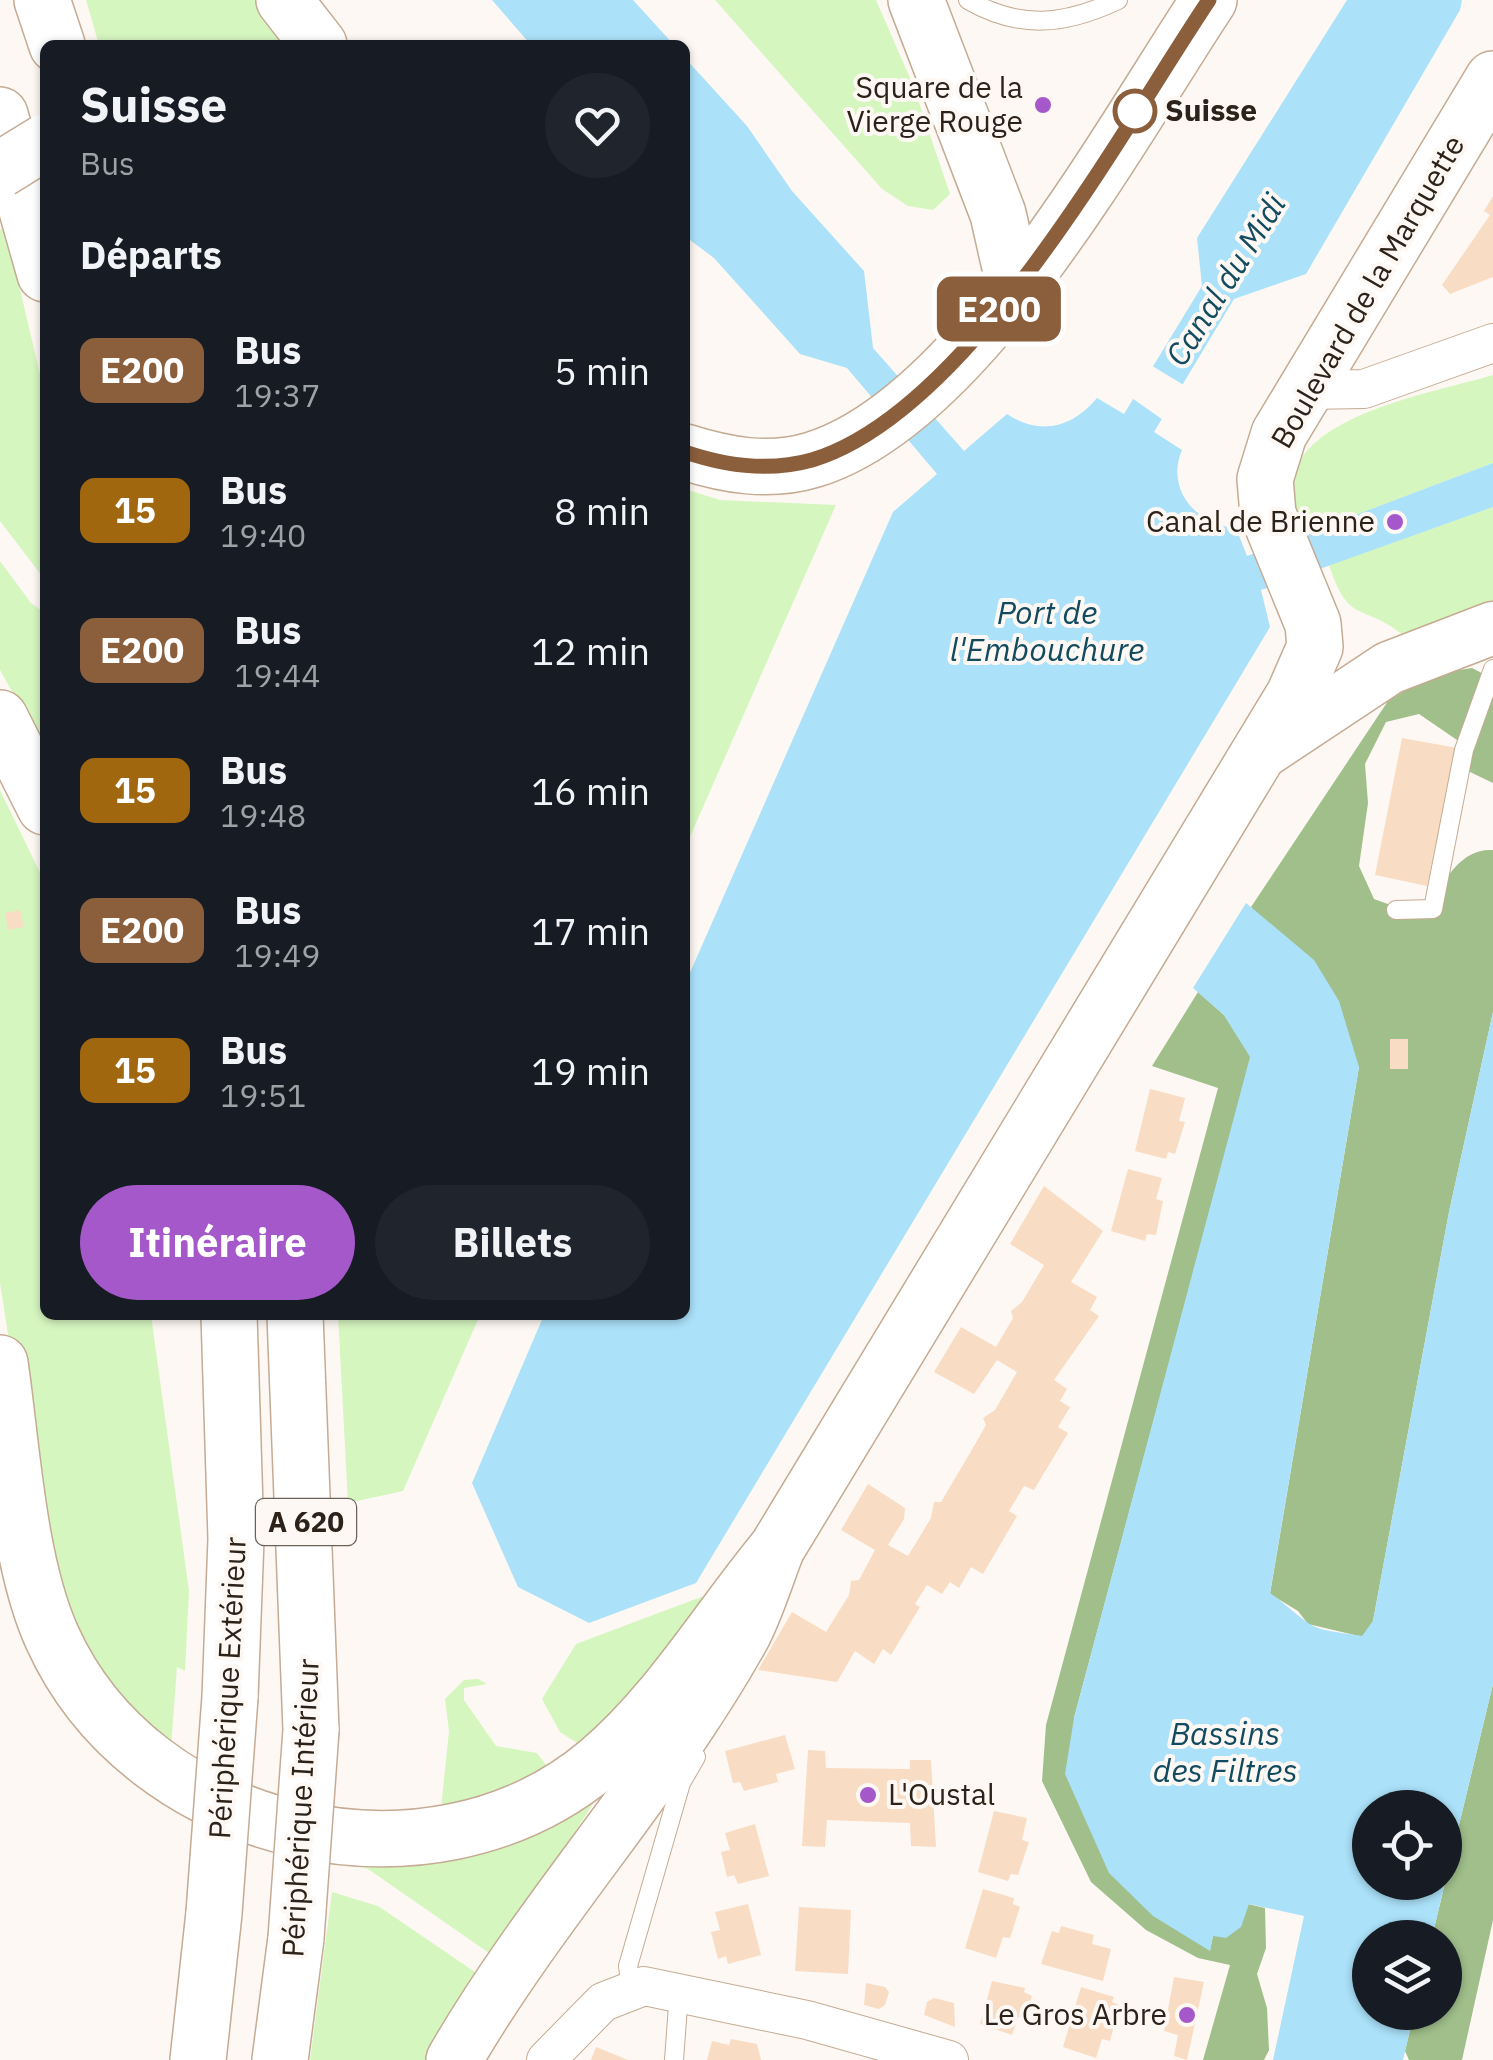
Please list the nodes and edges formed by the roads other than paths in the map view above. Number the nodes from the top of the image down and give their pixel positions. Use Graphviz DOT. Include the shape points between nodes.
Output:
graph roads {
  1 [pos="42,0"];
  2 [pos="284,0"];
  3 [pos="916,0"];
  4 [pos="968,0"];
  5 [pos="1118,0"];
  6 [pos="1208,0"];
  7 [pos="56,40"];
  8 [pos="316,40"];
  9 [pos="1493,79"];
  10 [pos="0,115"];
  11 [pos="40,145"];
  12 [pos="0,170"];
  13 [pos="40,256"];
  14 [pos="1015,288"];
  15 [pos="1493,343"];
  16 [pos="1292,412"];
  17 [pos="690,453"];
  18 [pos="1491,648"];
  19 [pos="0,718"];
  20 [pos="1254,758"];
  21 [pos="40,797"];
  22 [pos="1396,910"];
  23 [pos="197,1320"];
  24 [pos="228,1320"];
  25 [pos="295,1320"];
  26 [pos="0,1362"];
  27 [pos="0,1509"];
  28 [pos="236,1539"];
  29 [pos="777,1548"];
  30 [pos="34,1585"];
  31 [pos="701,1748"];
  32 [pos="631,1989"];
  33 [pos="679,1992"];
  34 [pos="198,2060"];
  35 [pos="280,2060"];
  36 [pos="454,2060"];
  37 [pos="546,2060"];
  38 [pos="674,2060"];
  39 [pos="949,2060"];
  1 -- 7 [label="main road"];
  2 -- 8 [label="main road"];
  3 -- 14 [label="main road" via="998,214"];
  4 -- 5 [label="lane" via="998,17 1039,24 1082,17"];
  6 -- 14 [label="main road"];
  9 -- 16 [label="main road, Boulevard de la Marquette"];
  10 -- 13 [label="main road"];
  11 -- 12 [label="main road, bridge"];
  14 -- 17 [label="main road" via="948,370 854,442 812,460 761,468"];
  15 -- 16 [label="street"];
  16 -- 20 [label="main road, Boulevard de la Marquette" via="1265,479 1268,514 1313,624 1314,648"];
  18 -- 20 [label="main road" via="1389,668"];
  18 -- 22 [label="lane" via="1432,908"];
  19 -- 21 [label="main road"];
  20 -- 29 [label="main road"];
  23 -- 28 [label="main road"];
  24 -- 28 [label="main road, Périphérique Extérieur / A 620"];
  25 -- 35 [label="main road, Périphérique Intérieur / A 620, bridge" via="311,1730"];
  26 -- 30 [label="main road"];
  27 -- 30 [label="main road"];
  28 -- 34 [label="main road, Périphérique Extérieur / A 620, bridge" via="230,1697"];
  29 -- 30 [label="main road" via="678,1677 596,1765 517,1809 460,1830 411,1838 345,1839 260,1821 166,1771 131,1744 76,1679"];
  29 -- 36 [label="main road" via="744,1632"];
  31 -- 32 [label="lane" via="670,1820 628,1966"];
  32 -- 33 [label="street"];
  32 -- 37 [label="street" via="577,2024"];
  33 -- 38 [label="lane"];
  33 -- 39 [label="street"];
}
